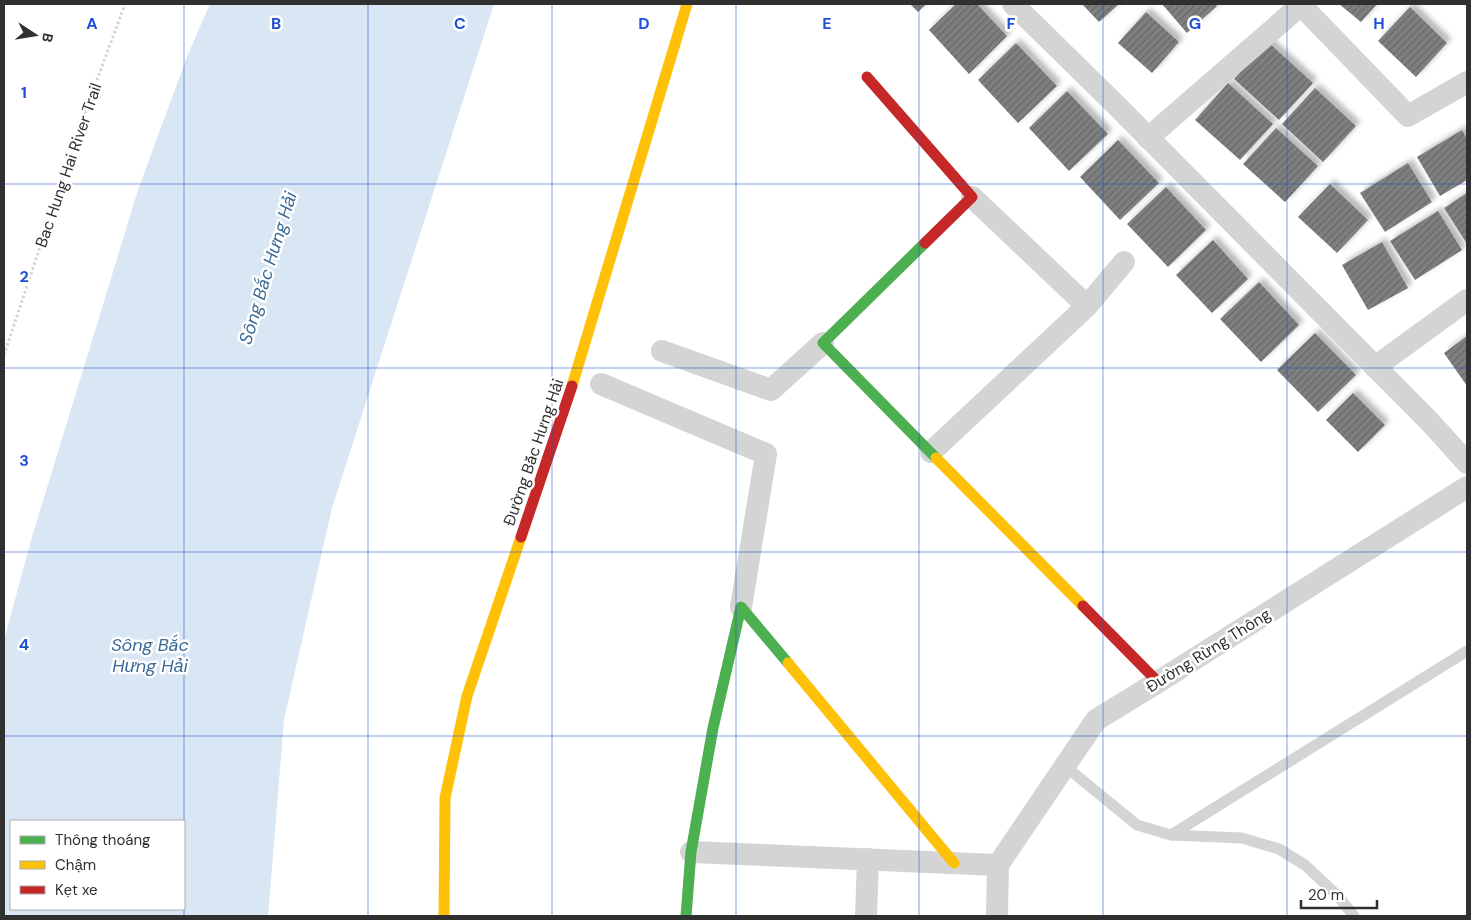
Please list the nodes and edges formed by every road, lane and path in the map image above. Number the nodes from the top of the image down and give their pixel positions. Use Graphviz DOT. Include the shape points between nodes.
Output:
graph roads {
  1 [pos="125,4"];
  2 [pos="687,4"];
  3 [pos="1013,4"];
  4 [pos="1300,4"];
  5 [pos="867,77"];
  6 [pos="1467,82"];
  7 [pos="1148,138"];
  8 [pos="972,197"];
  9 [pos="1124,262"];
  10 [pos="1467,300"];
  11 [pos="1087,306"];
  12 [pos="823,343"];
  13 [pos="662,352"];
  14 [pos="4,355"];
  15 [pos="1375,367"];
  16 [pos="601,384"];
  17 [pos="931,452"];
  18 [pos="1467,463"];
  19 [pos="1467,487"];
  20 [pos="741,606"];
  21 [pos="1467,652"];
  22 [pos="1158,682"];
  23 [pos="1065,766"];
  24 [pos="1170,835"];
  25 [pos="691,852"];
  26 [pos="868,859"];
  27 [pos="954,863"];
  28 [pos="998,865"];
  29 [pos="444,916"];
  30 [pos="686,916"];
  31 [pos="866,916"];
  32 [pos="997,916"];
  33 [pos="1354,916"];
  1 -- 14 [label="path, Bac Hung Hai River Trail" via="83,118"];
  2 -- 29 [label="street, Đường Bắc Hưng Hải" via="575,377 468,696 445,798"];
  3 -- 7 [label="street"];
  4 -- 6 [label="street" via="1408,116"];
  4 -- 7 [label="street"];
  5 -- 8 [label="street"];
  7 -- 15 [label="street"];
  8 -- 11 [label="street"];
  8 -- 12 [label="street"];
  9 -- 11 [label="street"];
  10 -- 15 [label="street"];
  11 -- 17 [label="street"];
  12 -- 13 [label="street" via="771,390"];
  12 -- 17 [label="street"];
  15 -- 18 [label="street"];
  16 -- 20 [label="street" via="766,454"];
  17 -- 22 [label="street"];
  19 -- 22 [label="street, Đường Rừng Thông"];
  20 -- 25 [label="street" via="713,728"];
  20 -- 27 [label="street"];
  21 -- 24 [label="lane"];
  22 -- 23 [label="street, Đường Rừng Thông" via="1096,720"];
  23 -- 24 [label="lane" via="1137,825"];
  23 -- 28 [label="street, Đường Rừng Thông"];
  24 -- 33 [label="lane" via="1242,838 1279,849 1305,865"];
  25 -- 26 [label="street"];
  25 -- 30 [label="street"];
  26 -- 27 [label="street"];
  26 -- 31 [label="street"];
  27 -- 28 [label="street"];
  28 -- 32 [label="street"];
}
